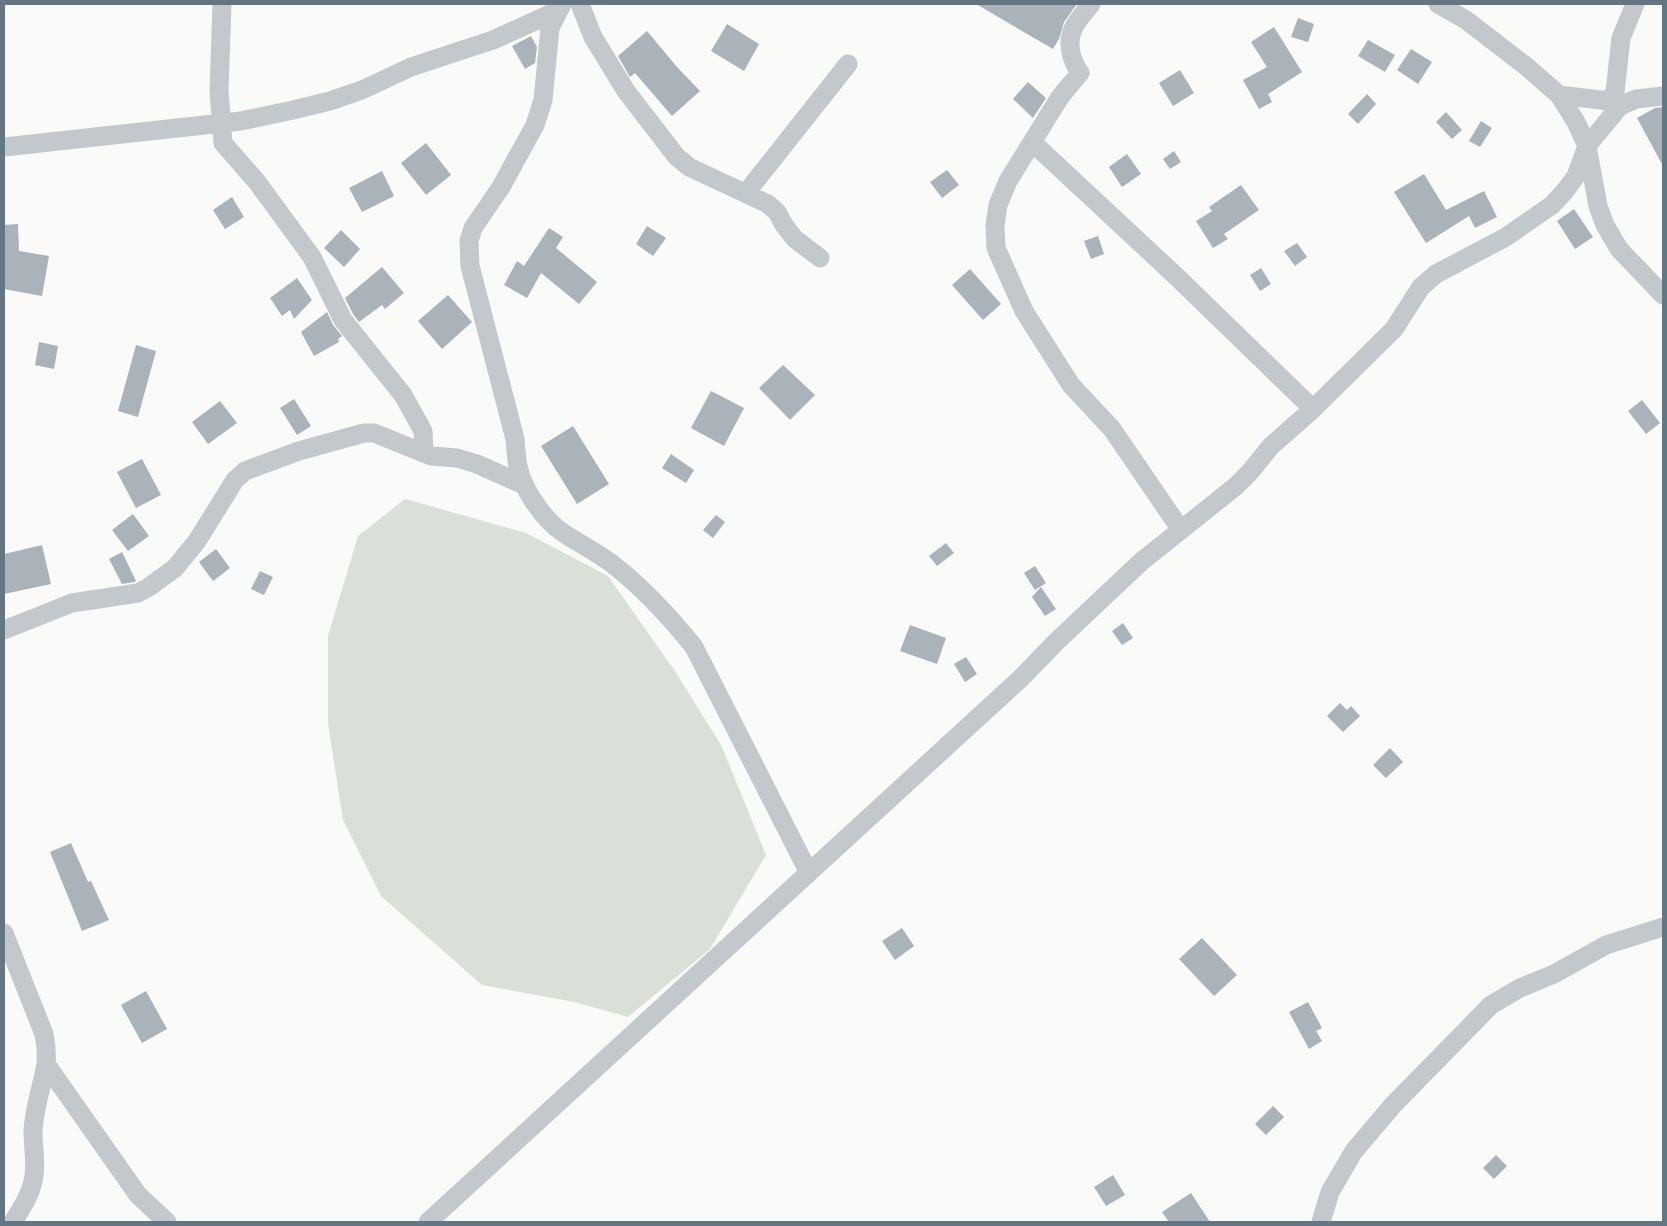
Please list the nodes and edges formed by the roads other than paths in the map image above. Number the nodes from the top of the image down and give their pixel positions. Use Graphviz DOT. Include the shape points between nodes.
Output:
graph roads {
  1 [pos="222,4"];
  2 [pos="580,4"];
  3 [pos="1091,4"];
  4 [pos="1438,4"];
  5 [pos="1634,4"];
  6 [pos="559,7"];
  7 [pos="848,64"];
  8 [pos="1559,95"];
  9 [pos="1663,96"];
  10 [pos="1615,104"];
  11 [pos="220,124"];
  12 [pos="1032,142"];
  13 [pos="1586,146"];
  14 [pos="4,147"];
  15 [pos="746,193"];
  16 [pos="820,258"];
  17 [pos="1663,295"];
  18 [pos="1312,409"];
  19 [pos="424,453"];
  20 [pos="524,485"];
  21 [pos="1181,530"];
  22 [pos="4,630"];
  23 [pos="809,873"];
  24 [pos="1663,928"];
  25 [pos="4,933"];
  26 [pos="46,1064"];
  27 [pos="13,1222"];
  28 [pos="167,1222"];
  29 [pos="428,1222"];
  30 [pos="1321,1222"];
  1 -- 11 [label="street" via="218,91"];
  2 -- 15 [label="street" via="593,37 626,91 676,156 688,167"];
  3 -- 12 [label="street" via="1073,27 1071,52 1080,73 1060,96"];
  4 -- 8 [label="street" via="1466,20"];
  5 -- 10 [label="street" via="1621,38"];
  6 -- 11 [label="street" via="493,40 411,67 362,90 330,101"];
  6 -- 20 [label="street" via="550,28 543,100 535,125 501,187 473,228 469,241 470,266"];
  7 -- 15 [label="street"];
  8 -- 10 [label="street"];
  8 -- 13 [label="street"];
  9 -- 10 [label="street"];
  10 -- 13 [label="street"];
  11 -- 14 [label="street"];
  11 -- 19 [label="street" via="223,143 257,182 312,257 343,320 403,395 424,431"];
  12 -- 18 [label="street"];
  12 -- 21 [label="street" via="1008,181 998,205 996,248 1024,311 1071,385 1112,428"];
  13 -- 17 [label="street" via="1605,225 1620,249"];
  13 -- 18 [label="street" via="1576,176 1552,205 1506,237 1436,274 1421,287 1394,329"];
  15 -- 16 [label="street" via="768,204 795,239"];
  18 -- 21 [label="street" via="1271,446 1236,486"];
  19 -- 20 [label="street" via="477,464"];
  19 -- 22 [label="street" via="374,433 364,433 255,466 235,480 197,541 175,568 149,587 138,593 72,603"];
  20 -- 23 [label="street" via="552,524 610,562 694,647"];
  21 -- 23 [label="street" via="1142,562"];
  23 -- 29 [label="street"];
  24 -- 30 [label="street" via="1606,945 1491,1005 1399,1098 1354,1151 1330,1192"];
  25 -- 26 [label="street" via="44,1034"];
  26 -- 27 [label="street" via="33,1133 36,1156 33,1182"];
  26 -- 28 [label="street" via="138,1195"];
}
